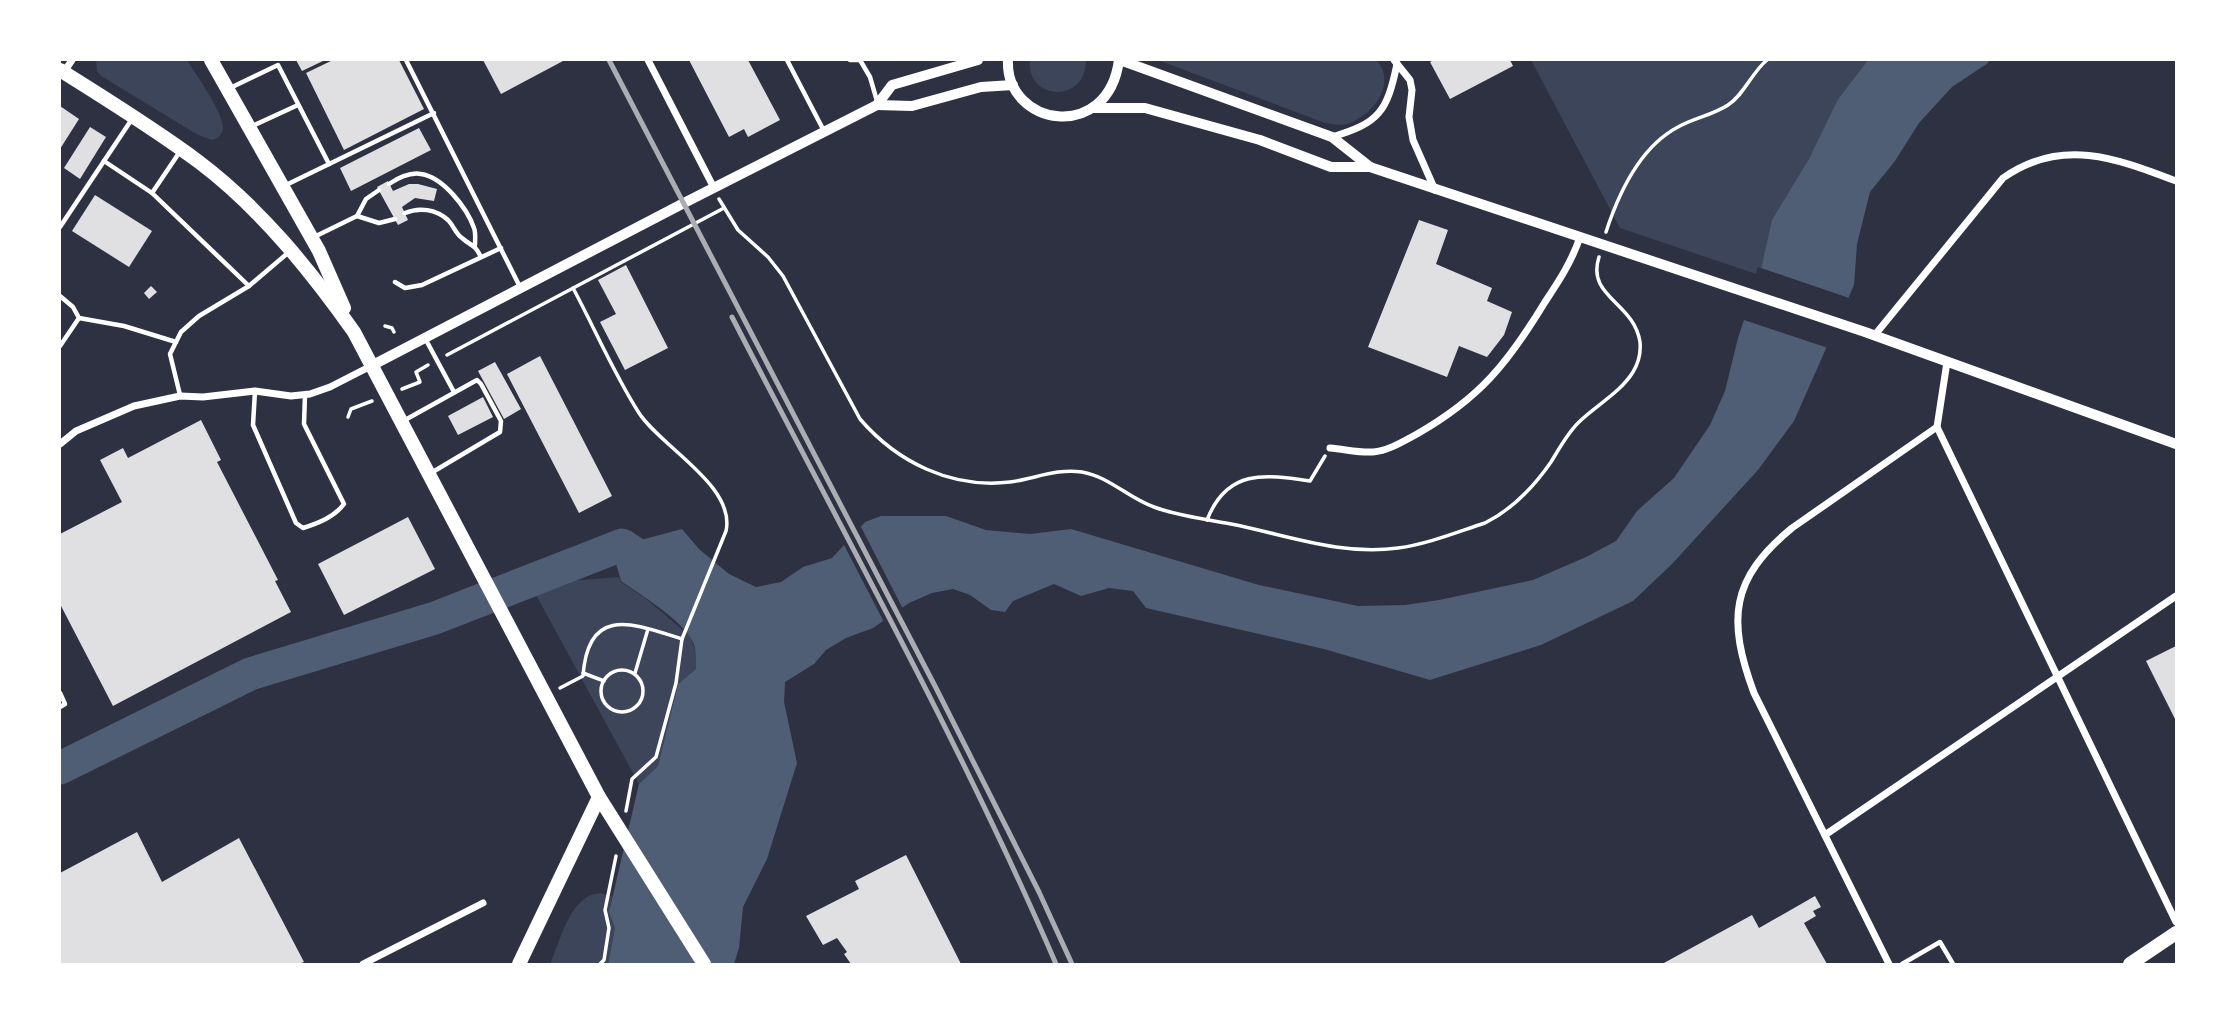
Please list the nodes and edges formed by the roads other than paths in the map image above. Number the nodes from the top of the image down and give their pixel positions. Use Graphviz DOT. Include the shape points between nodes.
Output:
graph roads {
  1 [pos="72,60"];
  2 [pos="211,60"];
  3 [pos="406,60"];
  4 [pos="648,60"];
  5 [pos="787,60"];
  6 [pos="850,60"];
  7 [pos="861,60"];
  8 [pos="978,60"];
  9 [pos="1008,60"];
  10 [pos="1119,60"];
  11 [pos="1396,62"];
  12 [pos="61,71"];
  13 [pos="1013,85"];
  14 [pos="228,89"];
  15 [pos="298,105"];
  16 [pos="877,105"];
  17 [pos="1094,108"];
  18 [pos="434,113"];
  19 [pos="133,118"];
  20 [pos="249,127"];
  21 [pos="824,131"];
  22 [pos="1332,137"];
  23 [pos="181,150"];
  24 [pos="104,161"];
  25 [pos="329,164"];
  26 [pos="1370,167"];
  27 [pos="2176,181"];
  28 [pos="389,184"];
  29 [pos="283,187"];
  30 [pos="714,188"];
  31 [pos="379,190"];
  32 [pos="1435,190"];
  33 [pos="152,193"];
  34 [pos="405,213"];
  35 [pos="357,216"];
  36 [pos="395,219"];
  37 [pos="60,227"];
  38 [pos="1580,237"];
  39 [pos="312,238"];
  40 [pos="475,245"];
  41 [pos="500,248"];
  42 [pos="291,250"];
  43 [pos="481,257"];
  44 [pos="394,282"];
  45 [pos="249,286"];
  46 [pos="521,289"];
  47 [pos="60,296"];
  48 [pos="79,318"];
  49 [pos="355,332"];
  50 [pos="1870,334"];
  51 [pos="426,339"];
  52 [pos="176,342"];
  53 [pos="60,346"];
  54 [pos="1947,362"];
  55 [pos="372,366"];
  56 [pos="255,391"];
  57 [pos="454,392"];
  58 [pos="305,395"];
  59 [pos="180,396"];
  60 [pos="401,422"];
  61 [pos="1937,427"];
  62 [pos="60,444"];
  63 [pos="2176,444"];
  64 [pos="1330,447"];
  65 [pos="428,474"];
  66 [pos="2176,596"];
  67 [pos="2057,678"];
  68 [pos="60,693"];
  69 [pos="60,707"];
  70 [pos="603,803"];
  71 [pos="1825,835"];
  72 [pos="483,903"];
  73 [pos="2176,922"];
  74 [pos="2176,933"];
  75 [pos="363,964"];
  76 [pos="519,964"];
  77 [pos="704,964"];
  78 [pos="1889,964"];
  79 [pos="1902,964"];
  80 [pos="1953,964"];
  81 [pos="2130,964"];
  1 -- 12 [label="street"];
  2 -- 14 [label="main road"];
  3 -- 18 [label="lane"];
  4 -- 30 [label="street"];
  5 -- 21 [label="lane"];
  6 -- 7 [label="lane"];
  7 -- 16 [label="lane"];
  8 -- 16 [label="street" via="892,85"];
  9 -- 13 [label="street"];
  10 -- 17 [label="street" via="1108,94"];
  10 -- 22 [label="street"];
  11 -- 22 [label="street" via="1391,94 1382,109 1356,130"];
  11 -- 32 [label="street" via="1410,80 1413,140"];
  12 -- 19 [label="main road"];
  13 -- 16 [label="street" via="981,88 912,106"];
  13 -- 17 [label="street" via="1024,101 1058,117"];
  14 -- 15 [label="lane" via="278,65"];
  14 -- 20 [label="main road"];
  15 -- 20 [label="lane"];
  15 -- 25 [label="lane"];
  16 -- 21 [label="street"];
  17 -- 26 [label="street" via="1146,108 1260,140 1331,167"];
  18 -- 25 [label="lane"];
  18 -- 41 [label="lane"];
  19 -- 23 [label="main road"];
  19 -- 24 [label="lane"];
  20 -- 29 [label="main road"];
  21 -- 30 [label="street"];
  22 -- 26 [label="street"];
  23 -- 33 [label="lane"];
  23 -- 42 [label="main road" via="248,206"];
  24 -- 33 [label="lane"];
  24 -- 37 [label="lane"];
  25 -- 29 [label="lane"];
  26 -- 32 [label="street"];
  27 -- 50 [label="street" via="2110,159 2078,155 2050,155 2019,166 2003,178"];
  28 -- 40 [label="lane" via="418,173 436,178 475,229"];
  29 -- 39 [label="main road"];
  30 -- 46 [label="street"];
  31 -- 35 [label="lane" via="366,199"];
  32 -- 38 [label="street"];
  33 -- 45 [label="lane"];
  34 -- 40 [label="lane" via="432,211"];
  35 -- 36 [label="lane" via="379,223"];
  35 -- 39 [label="lane"];
  38 -- 50 [label="street"];
  38 -- 64 [label="street" via="1573,257 1524,337 1469,400 1403,442 1373,452"];
  39 -- 49 [label="main road"];
  40 -- 43 [label="lane"];
  41 -- 43 [label="lane"];
  41 -- 46 [label="lane"];
  42 -- 45 [label="lane"];
  42 -- 49 [label="main road"];
  43 -- 44 [label="lane" via="422,285 405,288"];
  45 -- 52 [label="lane" via="199,316"];
  46 -- 51 [label="street"];
  47 -- 48 [label="lane"];
  48 -- 52 [label="lane"];
  48 -- 53 [label="lane"];
  49 -- 55 [label="main road"];
  50 -- 54 [label="street"];
  51 -- 55 [label="street"];
  51 -- 57 [label="lane"];
  52 -- 59 [label="lane" via="170,354"];
  54 -- 61 [label="street"];
  54 -- 63 [label="street"];
  55 -- 58 [label="street"];
  55 -- 60 [label="main road"];
  56 -- 58 [label="street"];
  56 -- 58 [label="lane" via="253,425 291,514 303,528 319,523 344,504 304,424"];
  56 -- 59 [label="street"];
  57 -- 60 [label="lane"];
  57 -- 65 [label="lane" via="477,380 501,421 500,432"];
  59 -- 62 [label="street" via="122,411 76,431"];
  60 -- 65 [label="main road"];
  61 -- 67 [label="street"];
  61 -- 71 [label="street" via="1792,528 1770,546 1746,578 1737,627 1745,669"];
  65 -- 70 [label="main road"];
  66 -- 67 [label="street"];
  67 -- 71 [label="street"];
  67 -- 73 [label="street"];
  68 -- 69 [label="lane" via="65,704"];
  70 -- 76 [label="main road"];
  70 -- 77 [label="main road"];
  71 -- 78 [label="street"];
  72 -- 75 [label="street"];
  74 -- 81 [label="main road"];
  79 -- 80 [label="lane" via="1940,942"];
}
